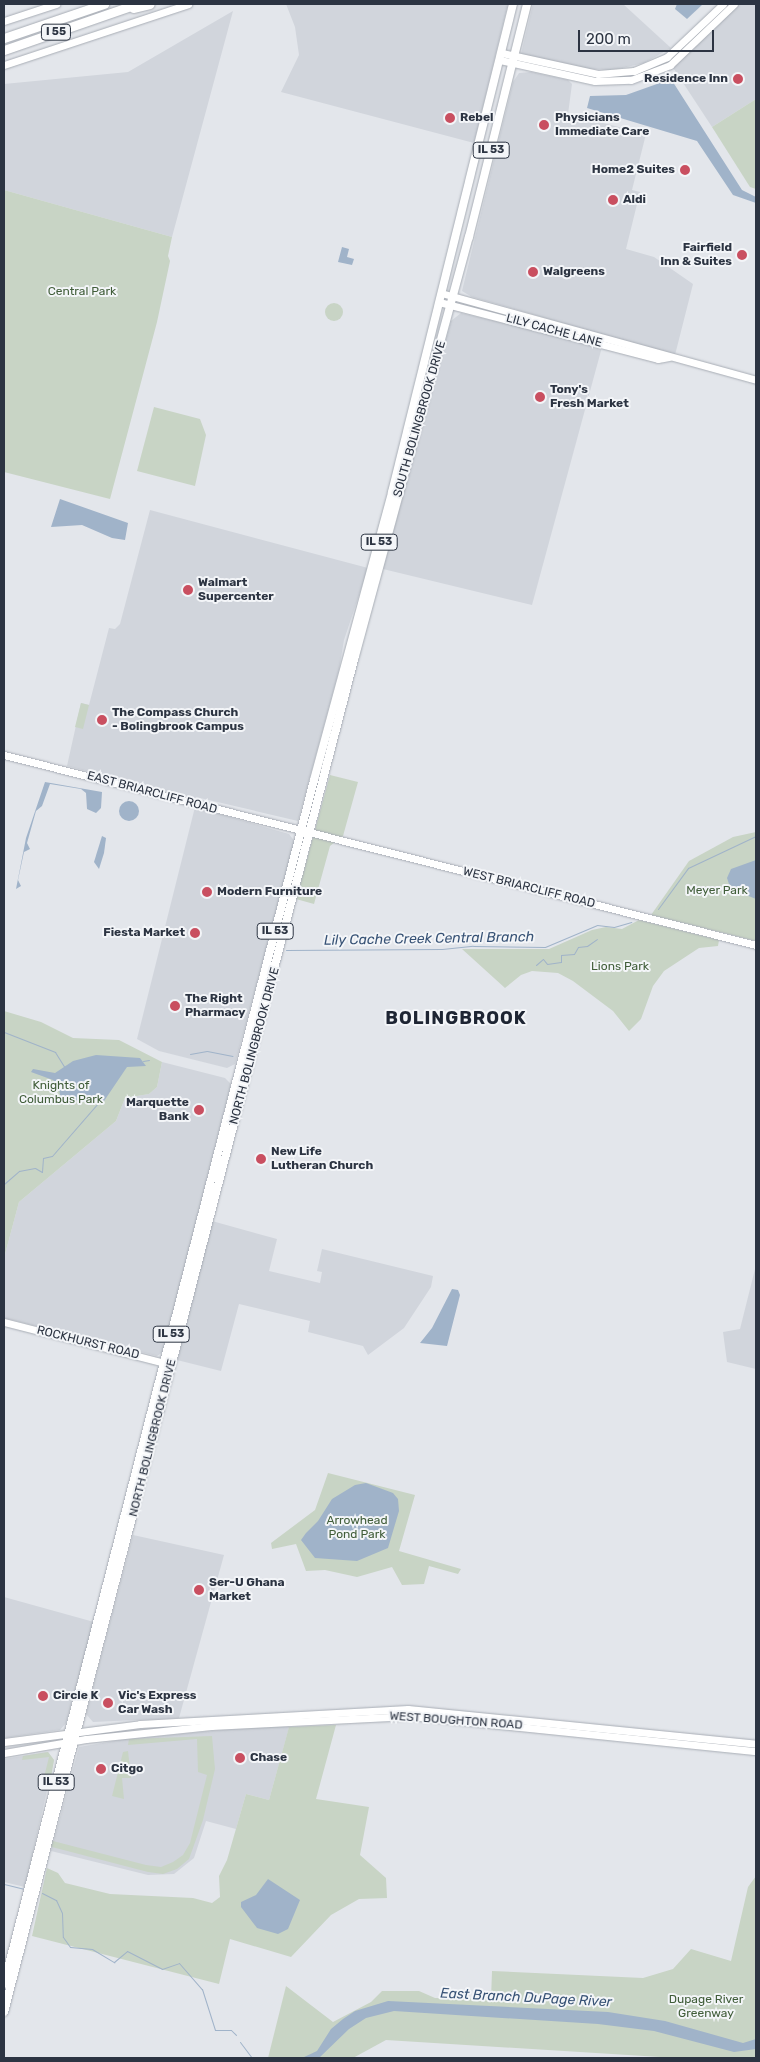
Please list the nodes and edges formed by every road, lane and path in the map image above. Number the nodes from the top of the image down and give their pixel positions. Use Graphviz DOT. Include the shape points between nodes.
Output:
graph roads {
  1 [pos="56,4"];
  2 [pos="104,4"];
  3 [pos="137,4"];
  4 [pos="150,4"];
  5 [pos="188,4"];
  6 [pos="514,4"];
  7 [pos="527,4"];
  8 [pos="723,4"];
  9 [pos="734,4"];
  10 [pos="108,14"];
  11 [pos="4,21"];
  12 [pos="4,38"];
  13 [pos="4,50"];
  14 [pos="501,56"];
  15 [pos="514,59"];
  16 [pos="4,65"];
  17 [pos="441,293"];
  18 [pos="454,296"];
  19 [pos="439,302"];
  20 [pos="451,305"];
  21 [pos="670,357"];
  22 [pos="756,380"];
  23 [pos="4,755"];
  24 [pos="305,833"];
  25 [pos="756,945"];
  26 [pos="4,1322"];
  27 [pos="168,1363"];
  28 [pos="78,1732"];
  29 [pos="68,1733"];
  30 [pos="76,1741"];
  31 [pos="4,1742"];
  32 [pos="65,1742"];
  33 [pos="756,1744"];
  34 [pos="756,1751"];
  35 [pos="4,1753"];
  36 [pos="4,1984"];
  37 [pos="4,2012"];
  1 -- 11 [label="street"];
  2 -- 12 [label="highway, I 55"];
  3 -- 10 [label="highway, I 55"];
  4 -- 10 [label="highway"];
  5 -- 16 [label="street"];
  6 -- 14 [label="main road, SOUTH BOLINGBROOK DRIVE / IL 53"];
  7 -- 15 [label="main road, SOUTH BOLINGBROOK DRIVE / IL 53"];
  8 -- 15 [label="street" via="667,57 634,71 598,74"];
  9 -- 15 [label="street" via="670,65 631,80 595,82"];
  10 -- 13 [label="highway, I 55"];
  14 -- 15 [label="street"];
  14 -- 17 [label="main road, SOUTH BOLINGBROOK DRIVE / IL 53"];
  15 -- 18 [label="main road, SOUTH BOLINGBROOK DRIVE / IL 53"];
  17 -- 18 [label="street, LILY CACHE LANE"];
  17 -- 19 [label="main road, SOUTH BOLINGBROOK DRIVE / IL 53"];
  18 -- 20 [label="main road, SOUTH BOLINGBROOK DRIVE / IL 53"];
  18 -- 21 [label="street, LILY CACHE LANE" via="659,351"];
  19 -- 20 [label="street, LILY CACHE LANE"];
  19 -- 24 [label="main road, SOUTH BOLINGBROOK DRIVE / IL 53"];
  20 -- 21 [label="street, LILY CACHE LANE" via="658,359"];
  20 -- 24 [label="main road, SOUTH BOLINGBROOK DRIVE / IL 53"];
  21 -- 22 [label="street, LILY CACHE LANE"];
  23 -- 24 [label="street, EAST BRIARCLIFF ROAD"];
  24 -- 25 [label="street, WEST BRIARCLIFF ROAD"];
  24 -- 27 [label="main road, NORTH BOLINGBROOK DRIVE / IL 53"];
  26 -- 27 [label="street, ROCKHURST ROAD"];
  27 -- 28 [label="main road, NORTH BOLINGBROOK DRIVE / IL 53"];
  27 -- 29 [label="main road, NORTH BOLINGBROOK DRIVE / IL 53"];
  28 -- 29 [label="street, WEST BOUGHTON ROAD"];
  28 -- 30 [label="main road, NORTH BOLINGBROOK DRIVE / IL 53"];
  28 -- 33 [label="street, WEST BOUGHTON ROAD" via="165,1722 408,1709"];
  29 -- 31 [label="street, WEST BOUGHTON ROAD"];
  29 -- 32 [label="main road, NORTH BOLINGBROOK DRIVE / IL 53"];
  30 -- 32 [label="street, WEST BOUGHTON ROAD"];
  30 -- 34 [label="street, WEST BOUGHTON ROAD" via="211,1726 410,1716"];
  30 -- 37 [label="main road, NORTH BOLINGBROOK DRIVE / IL 53"];
  32 -- 35 [label="street, WEST BOUGHTON ROAD"];
  32 -- 36 [label="main road, NORTH BOLINGBROOK DRIVE / IL 53"];
}
